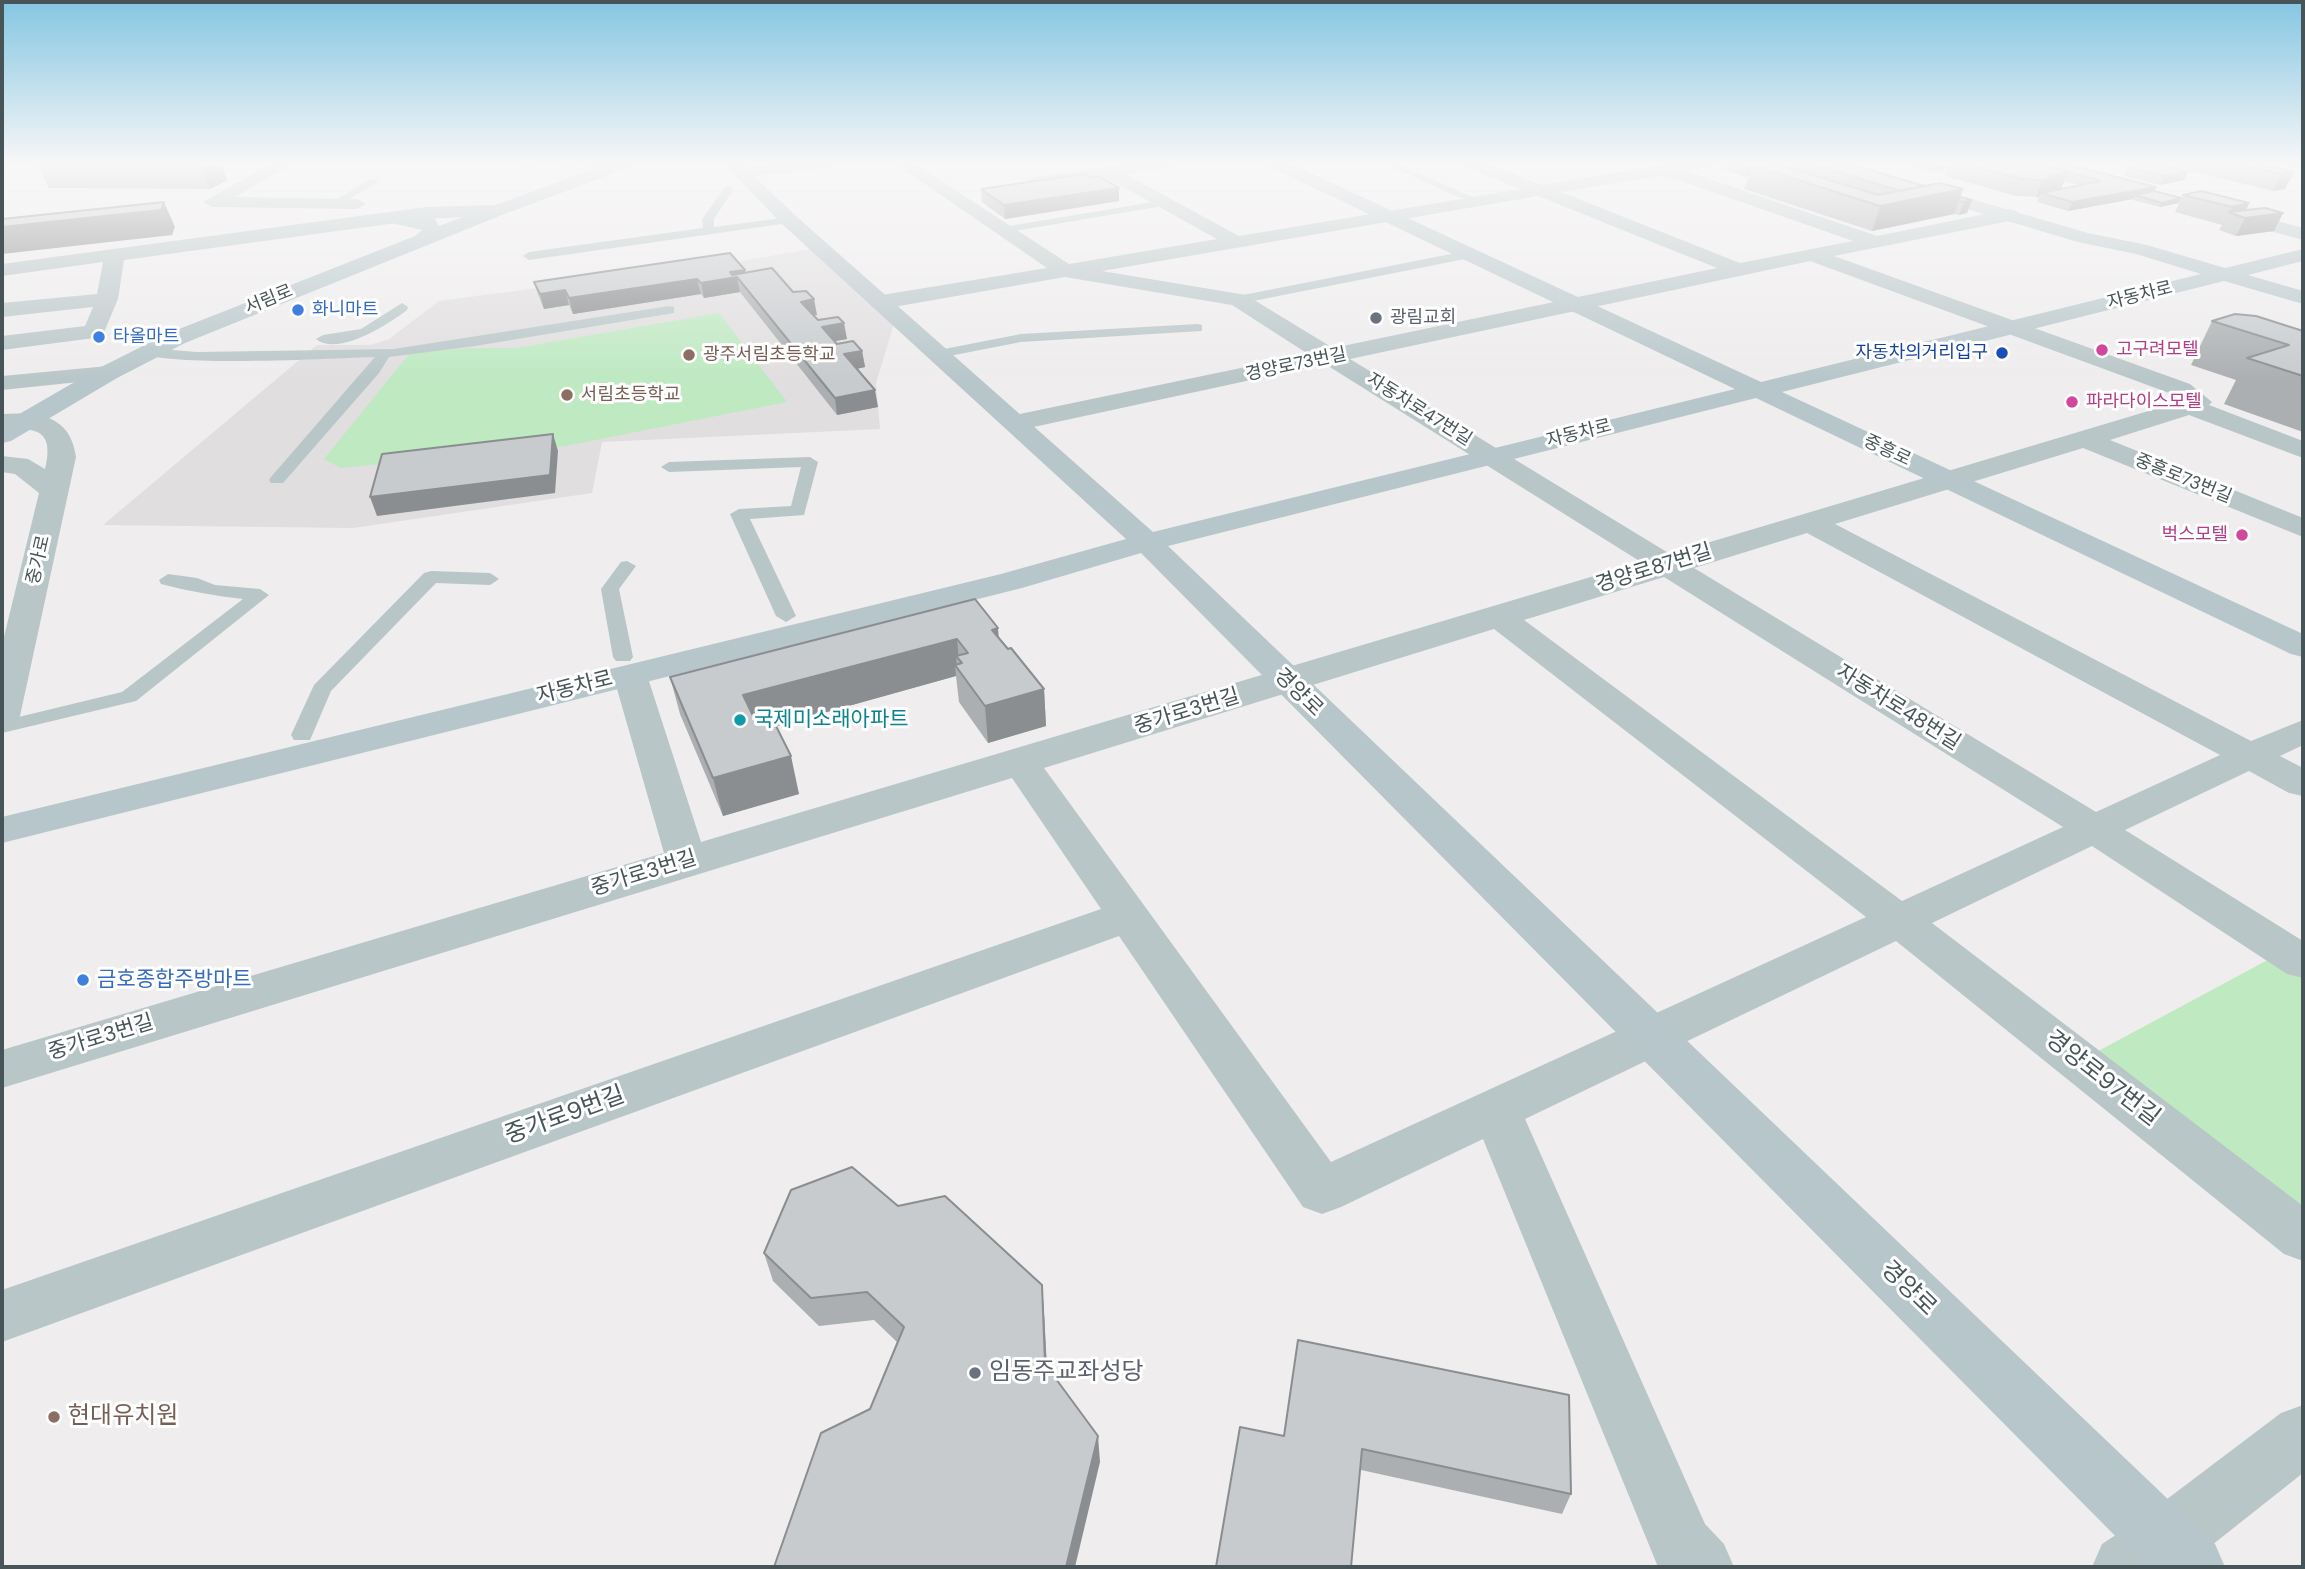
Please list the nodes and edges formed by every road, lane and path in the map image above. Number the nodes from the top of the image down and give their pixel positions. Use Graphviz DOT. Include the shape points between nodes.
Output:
graph roads {
  1 [pos="270,235"];
  2 [pos="427,235"];
  3 [pos="433,235"];
  4 [pos="599,235"];
  5 [pos="685,235"];
  6 [pos="806,235"];
  7 [pos="1011,235"];
  8 [pos="1223,235"];
  9 [pos="1276,235"];
  10 [pos="1431,235"];
  11 [pos="1651,235"];
  12 [pos="1855,235"];
  13 [pos="1909,235"];
  14 [pos="2091,235"];
  15 [pos="2094,236"];
  16 [pos="423,239"];
  17 [pos="1236,242"];
  18 [pos="1875,242"];
  19 [pos="2202,246"];
  20 [pos="590,248"];
  21 [pos="2249,248"];
  22 [pos="2303,248"];
  23 [pos="1471,254"];
  24 [pos="1812,254"];
  25 [pos="2303,255"];
  26 [pos="529,256"];
  27 [pos="114,257"];
  28 [pos="1738,269"];
  29 [pos="2,270"];
  30 [pos="1065,271"];
  31 [pos="2227,275"];
  32 [pos="2303,298"];
  33 [pos="107,299"];
  34 [pos="1238,300"];
  35 [pos="882,302"];
  36 [pos="2108,303"];
  37 [pos="1576,304"];
  38 [pos="402,307"];
  39 [pos="2303,309"];
  40 [pos="2,310"];
  41 [pos="669,310"];
  42 [pos="2013,327"];
  43 [pos="1197,328"];
  44 [pos="2,343"];
  45 [pos="149,352"];
  46 [pos="385,353"];
  47 [pos="297,354"];
  48 [pos="939,354"];
  49 [pos="1333,357"];
  50 [pos="108,373"];
  51 [pos="2,383"];
  52 [pos="1758,390"];
  53 [pos="2190,407"];
  54 [pos="33,418"];
  55 [pos="2,422"];
  56 [pos="1015,423"];
  57 [pos="2,435"];
  58 [pos="2084,439"];
  59 [pos="2303,450"];
  60 [pos="1492,455"];
  61 [pos="2,464"];
  62 [pos="669,467"];
  63 [pos="277,480"];
  64 [pos="1948,480"];
  65 [pos="55,493"];
  66 [pos="1810,522"];
  67 [pos="2292,524"];
  68 [pos="1147,542"];
  69 [pos="1667,565"];
  70 [pos="627,566"];
  71 [pos="490,579"];
  72 [pos="168,580"];
  73 [pos="786,617"];
  74 [pos="1499,617"];
  75 [pos="2303,647"];
  76 [pos="626,666"];
  77 [pos="1287,682"];
  78 [pos="2,716"];
  79 [pos="2,727"];
  80 [pos="2303,731"];
  81 [pos="302,735"];
  82 [pos="2251,756"];
  83 [pos="1020,762"];
  84 [pos="2303,784"];
  85 [pos="2,811"];
  86 [pos="2094,829"];
  87 [pos="2,830"];
  88 [pos="687,860"];
  89 [pos="1128,916"];
  90 [pos="1900,921"];
  91 [pos="2303,962"];
  92 [pos="1652,1037"];
  93 [pos="2,1069"];
  94 [pos="1496,1110"];
  95 [pos="2303,1237"];
  96 [pos="2,1316"];
  97 [pos="2303,1435"];
  98 [pos="2161,1558"];
  99 [pos="1701,1567"];
  1 -- 27 [label="street"];
  2 -- 16 [label="street"];
  3 -- 16 [label="street, 서림로"];
  4 -- 20 [label="lane" via="588,244"];
  5 -- 20 [label="lane"];
  6 -- 35 [label="street, 경양로"];
  7 -- 30 [label="street, 자동차로47번길"];
  8 -- 17 [label="street"];
  9 -- 17 [label="street"];
  10 -- 23 [label="street, 중흥로"];
  11 -- 28 [label="street"];
  12 -- 18 [label="street"];
  13 -- 18 [label="street, 경양로73번길"];
  14 -- 15 [label="street"];
  15 -- 19 [label="street"];
  15 -- 31 [label="street"];
  15 -- 36 [label="street" via="2117,269 2121,286"];
  16 -- 45 [label="street, 서림로"];
  17 -- 30 [label="street"];
  18 -- 24 [label="street, 경양로73번길"];
  20 -- 26 [label="lane"];
  21 -- 22 [label="street"];
  23 -- 34 [label="lane, 자동차로47번길"];
  23 -- 37 [label="street, 중흥로"];
  24 -- 28 [label="street, 경양로73번길"];
  24 -- 42 [label="street"];
  25 -- 31 [label="street, 자동차로"];
  27 -- 29 [label="street"];
  27 -- 33 [label="street"];
  28 -- 37 [label="street, 경양로73번길"];
  30 -- 34 [label="street, 자동차로47번길"];
  30 -- 35 [label="street"];
  31 -- 32 [label="street"];
  31 -- 36 [label="street, 자동차로"];
  33 -- 40 [label="street"];
  33 -- 44 [label="street" via="94,332"];
  34 -- 49 [label="street, 자동차로47번길"];
  35 -- 48 [label="street, 경양로"];
  36 -- 39 [label="street" via="2226,300"];
  36 -- 42 [label="street, 자동차로"];
  37 -- 49 [label="street, 경양로73번길"];
  37 -- 52 [label="street, 중흥로"];
  38 -- 47 [label="lane" via="372,331 351,338 316,339"];
  41 -- 46 [label="lane"];
  42 -- 52 [label="street, 자동차로"];
  42 -- 53 [label="street" via="2181,389 2199,402"];
  43 -- 48 [label="lane" via="1021,338"];
  45 -- 47 [label="lane"];
  45 -- 50 [label="street, 서림로"];
  46 -- 47 [label="lane"];
  46 -- 63 [label="lane"];
  48 -- 56 [label="street, 경양로"];
  49 -- 56 [label="street, 경양로73번길"];
  49 -- 60 [label="street, 자동차로47번길"];
  50 -- 51 [label="street"];
  50 -- 54 [label="street, 서림로"];
  52 -- 60 [label="street, 자동차로"];
  52 -- 64 [label="street, 중흥로"];
  53 -- 58 [label="street, 중흥로73번길"];
  53 -- 59 [label="street"];
  54 -- 55 [label="street"];
  54 -- 57 [label="street, 서림로"];
  54 -- 65 [label="street, 중가로" via="57,433 62,444"];
  56 -- 68 [label="street, 경양로"];
  58 -- 64 [label="street, 중흥로73번길"];
  58 -- 67 [label="street, 중흥로73번길"];
  60 -- 68 [label="street, 자동차로"];
  60 -- 69 [label="street, 자동차로48번길"];
  61 -- 65 [label="street" via="28,468"];
  62 -- 73 [label="lane" via="810,462 797,511 739,514"];
  64 -- 66 [label="street, 경양로87번길"];
  64 -- 75 [label="street, 중흥로"];
  65 -- 78 [label="street, 중가로"];
  66 -- 69 [label="street, 경양로87번길"];
  66 -- 82 [label="street"];
  68 -- 73 [label="street, 자동차로" via="1000,565"];
  68 -- 76 [label="street, 자동차로" via="1011,581"];
  68 -- 77 [label="street, 경양로"];
  69 -- 74 [label="street, 경양로87번길"];
  69 -- 86 [label="street, 자동차로48번길"];
  70 -- 76 [label="lane" via="610,589"];
  71 -- 81 [label="lane" via="431,577 321,688"];
  72 -- 79 [label="lane" via="260,596 129,697"];
  73 -- 76 [label="street, 자동차로"];
  74 -- 77 [label="street, 경양로87번길"];
  74 -- 90 [label="street, 경양로97번길"];
  76 -- 81 [label="street, 자동차로"];
  76 -- 87 [label="street, 자동차로"];
  76 -- 88 [label="street"];
  77 -- 83 [label="street, 중가로3번길"];
  77 -- 92 [label="street, 경양로"];
  80 -- 82 [label="street"];
  81 -- 85 [label="street, 자동차로"];
  82 -- 84 [label="street"];
  82 -- 86 [label="street"];
  83 -- 88 [label="street, 중가로3번길"];
  83 -- 89 [label="street"];
  86 -- 90 [label="street"];
  86 -- 91 [label="street, 자동차로48번길"];
  88 -- 93 [label="street, 중가로3번길"];
  89 -- 94 [label="street" via="1322,1191"];
  89 -- 96 [label="street, 중가로9번길"];
  90 -- 92 [label="street"];
  90 -- 95 [label="street, 경양로97번길"];
  92 -- 94 [label="street"];
  92 -- 98 [label="street, 경양로"];
  94 -- 99 [label="street" via="1682,1547"];
  97 -- 98 [label="street"];
}
